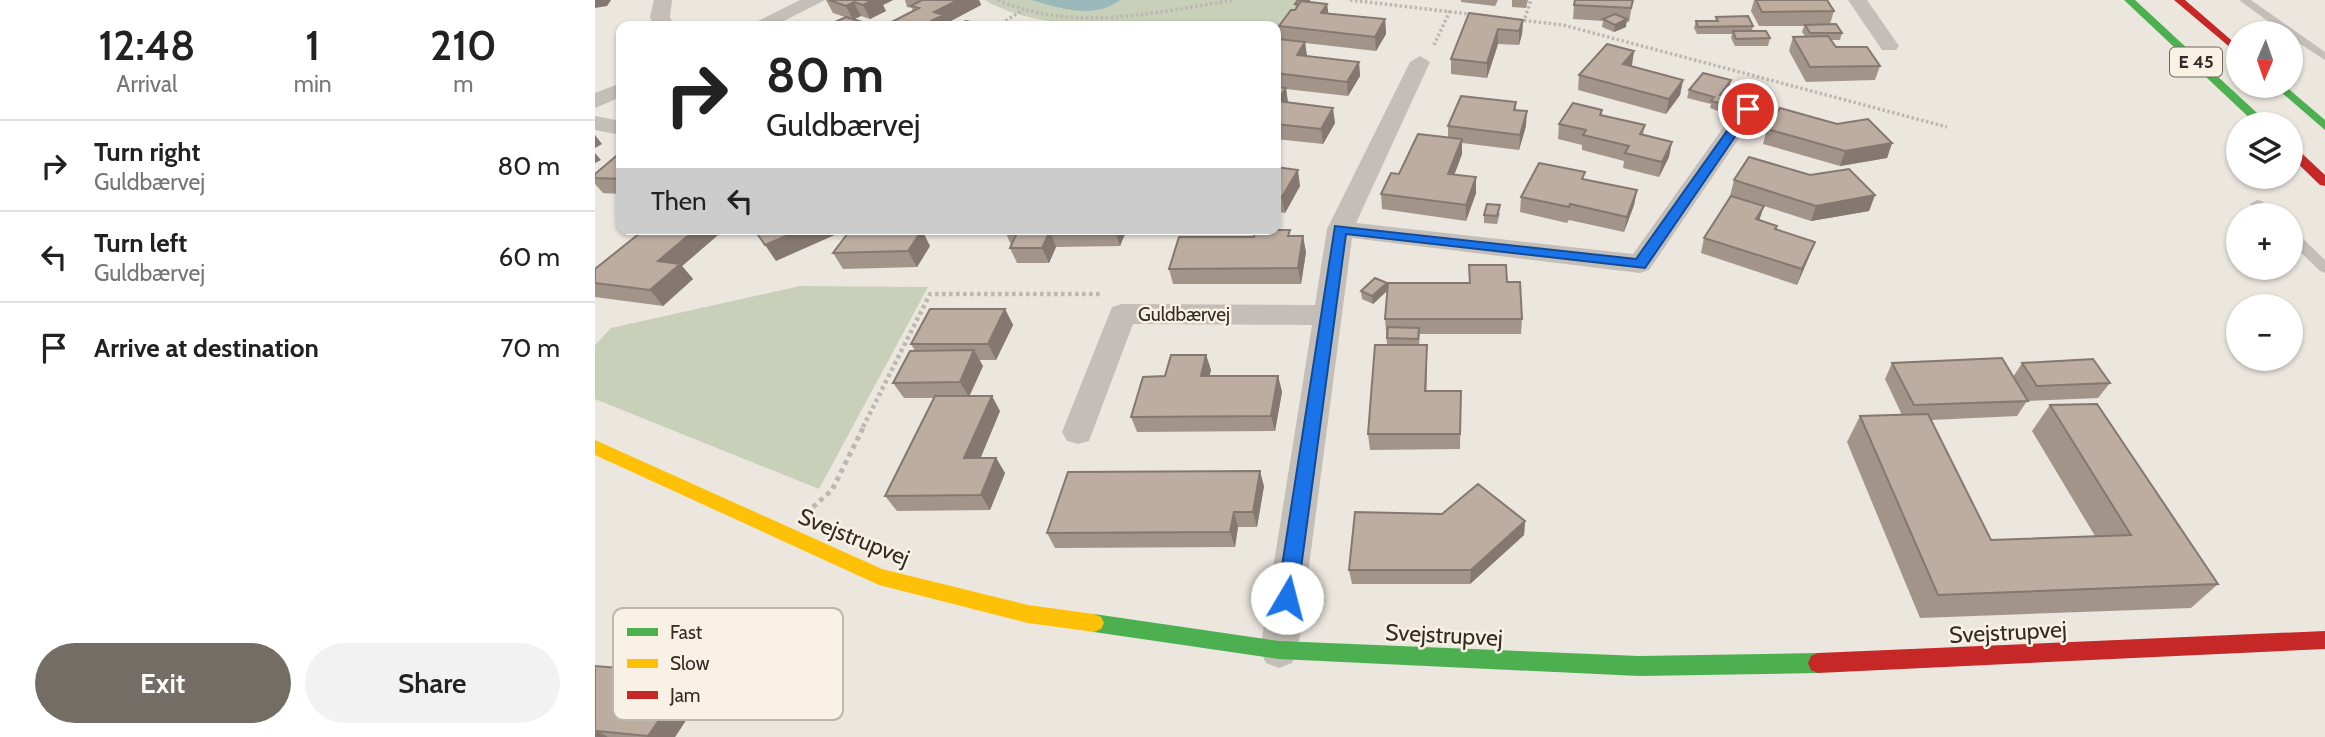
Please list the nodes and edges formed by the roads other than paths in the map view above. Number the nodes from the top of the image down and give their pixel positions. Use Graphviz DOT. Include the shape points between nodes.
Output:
graph roads {
  1 [pos="663,0"];
  2 [pos="816,0"];
  3 [pos="1857,0"];
  4 [pos="2129,0"];
  5 [pos="2179,0"];
  6 [pos="2244,0"];
  7 [pos="662,21"];
  8 [pos="777,21"];
  9 [pos="2226,41"];
  10 [pos="1889,46"];
  11 [pos="2325,57"];
  12 [pos="1420,62"];
  13 [pos="616,91"];
  14 [pos="2293,98"];
  15 [pos="595,101"];
  16 [pos="1748,109"];
  17 [pos="2250,112"];
  18 [pos="595,124"];
  19 [pos="2325,126"];
  20 [pos="616,127"];
  21 [pos="2303,161"];
  22 [pos="2325,181"];
  23 [pos="1340,229"];
  24 [pos="2303,247"];
  25 [pos="2325,268"];
  26 [pos="1329,315"];
  27 [pos="1078,432"];
  28 [pos="595,447"];
  29 [pos="2325,640"];
  30 [pos="1279,650"];
  1 -- 7 [label="street"];
  2 -- 8 [label="street"];
  3 -- 10 [label="street"];
  4 -- 17 [label="main road, E 45"];
  5 -- 9 [label="main road, E 45"];
  6 -- 11 [label="lane"];
  12 -- 23 [label="street"];
  13 -- 15 [label="street"];
  14 -- 19 [label="main road"];
  16 -- 23 [label="street" via="1640,264"];
  18 -- 20 [label="street"];
  21 -- 22 [label="main road"];
  23 -- 26 [label="street"];
  24 -- 25 [label="lane"];
  26 -- 27 [label="street, Guldbærvej" via="1122,314"];
  26 -- 30 [label="street"];
  28 -- 30 [label="main road, Svejstrupvej" via="879,577 1015,610"];
  29 -- 30 [label="main road, Svejstrupvej" via="1807,664 1665,666"];
}
